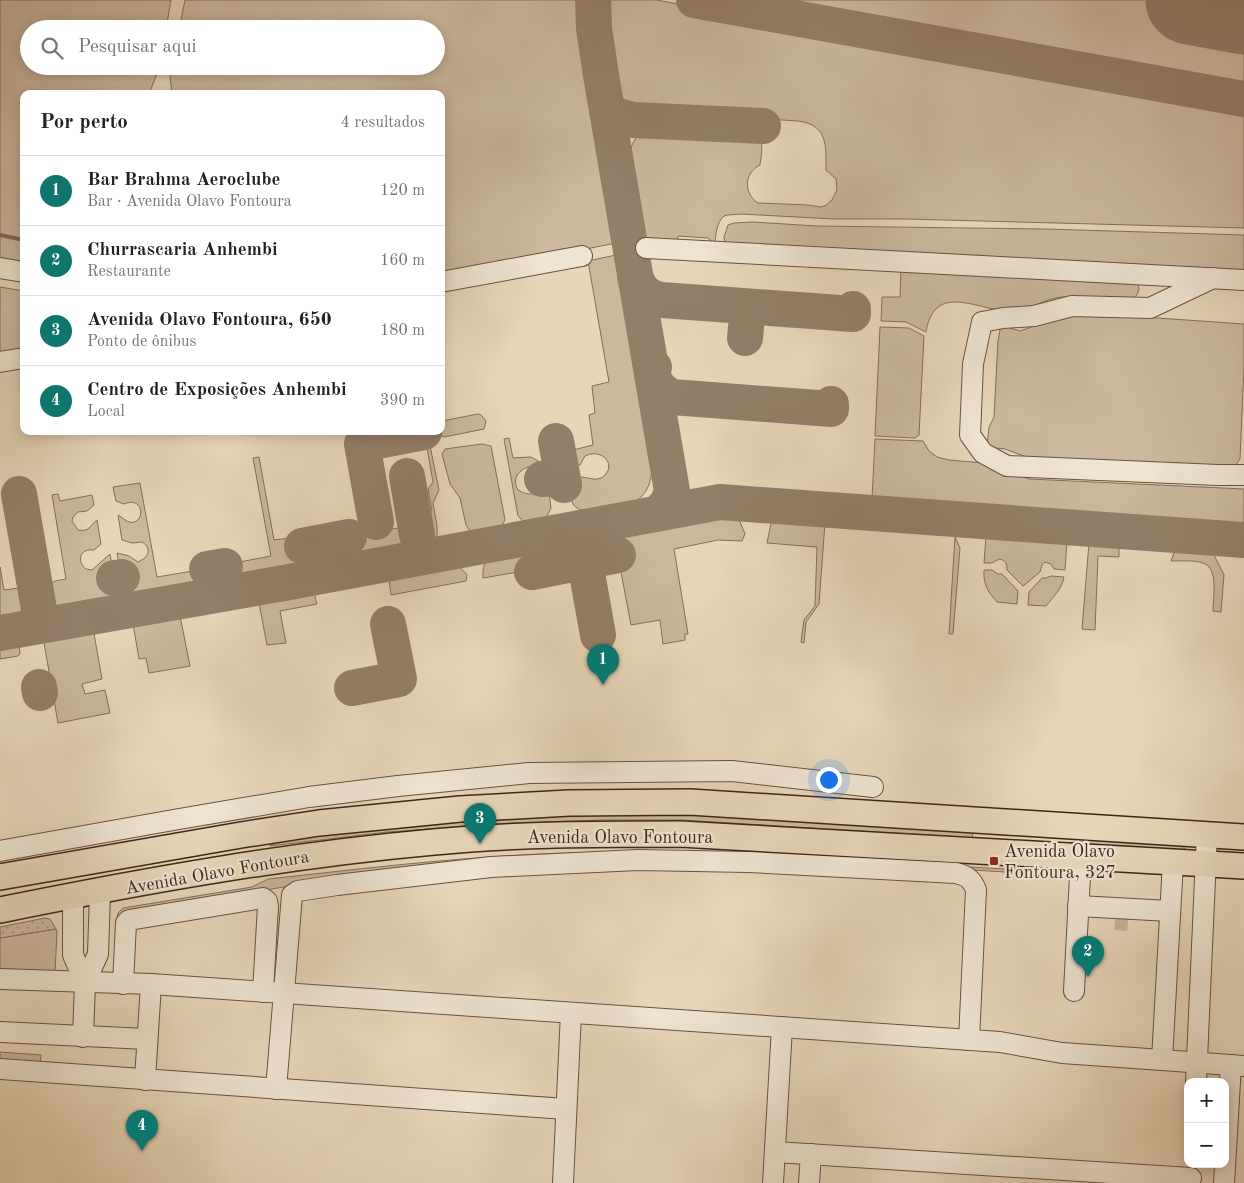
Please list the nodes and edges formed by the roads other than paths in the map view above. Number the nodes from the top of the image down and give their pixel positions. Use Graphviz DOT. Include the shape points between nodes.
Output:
graph roads {
  1 [pos="646,248"];
  2 [pos="582,256"];
  3 [pos="0,268"];
  4 [pos="20,271"];
  5 [pos="1213,278"];
  6 [pos="1244,280"];
  7 [pos="445,281"];
  8 [pos="20,359"];
  9 [pos="0,362"];
  10 [pos="1244,475"];
  11 [pos="617,771"];
  12 [pos="589,773"];
  13 [pos="873,787"];
  14 [pos="629,802"];
  15 [pos="569,803"];
  16 [pos="1020,823"];
  17 [pos="1060,826"];
  18 [pos="1206,834"];
  19 [pos="1244,837"];
  20 [pos="0,851"];
  21 [pos="1016,854"];
  22 [pos="1054,855"];
  23 [pos="1081,856"];
  24 [pos="1173,862"];
  25 [pos="1206,864"];
  26 [pos="1244,866"];
  27 [pos="39,870"];
  28 [pos="0,877"];
  29 [pos="100,892"];
  30 [pos="73,896"];
  31 [pos="39,902"];
  32 [pos="1086,907"];
  33 [pos="0,910"];
  34 [pos="1170,911"];
  35 [pos="1129,917"];
  36 [pos="0,979"];
  37 [pos="85,983"];
  38 [pos="123,984"];
  39 [pos="151,984"];
  40 [pos="1074,991"];
  41 [pos="263,992"];
  42 [pos="283,993"];
  43 [pos="571,1013"];
  44 [pos="782,1027"];
  45 [pos="0,1032"];
  46 [pos="82,1037"];
  47 [pos="147,1039"];
  48 [pos="969,1040"];
  49 [pos="1162,1060"];
  50 [pos="1237,1065"];
  51 [pos="0,1069"];
  52 [pos="1197,1072"];
  53 [pos="145,1080"];
  54 [pos="276,1089"];
  55 [pos="566,1108"];
  56 [pos="775,1152"];
  57 [pos="811,1154"];
  58 [pos="1191,1175"];
  59 [pos="563,1183"];
  60 [pos="773,1183"];
  61 [pos="809,1183"];
  62 [pos="1224,1183"];
  1 -- 5 [label="lane"];
  2 -- 7 [label="lane"];
  3 -- 4 [label="lane"];
  5 -- 6 [label="lane"];
  5 -- 10 [label="lane" via="1150,308 1072,306 1034,316 982,322 973,364 970,435 983,453 1007,466"];
  8 -- 9 [label="lane"];
  11 -- 12 [label="lane"];
  11 -- 13 [label="lane" via="732,771"];
  11 -- 14 [label="lane" via="613,784 616,792"];
  12 -- 15 [label="lane" via="592,785"];
  12 -- 20 [label="lane" via="530,774 309,797"];
  14 -- 15 [label="main road, Avenida Olavo Fontoura"];
  14 -- 16 [label="main road, Avenida Olavo Fontoura" via="690,802"];
  15 -- 27 [label="main road, Avenida Olavo Fontoura" via="450,810 319,823"];
  16 -- 17 [label="main road, Avenida Olavo Fontoura"];
  16 -- 21 [label="main road" via="1024,836"];
  17 -- 18 [label="main road, Avenida Olavo Fontoura"];
  17 -- 22 [label="main road" via="1051,838"];
  18 -- 19 [label="main road, Avenida Olavo Fontoura"];
  18 -- 25 [label="lane"];
  21 -- 22 [label="main road, Avenida Olavo Fontoura"];
  21 -- 29 [label="main road, Avenida Olavo Fontoura" via="680,834 479,838 324,854"];
  22 -- 23 [label="main road, Avenida Olavo Fontoura"];
  23 -- 24 [label="main road, Avenida Olavo Fontoura"];
  23 -- 32 [label="lane"];
  24 -- 25 [label="main road, Avenida Olavo Fontoura"];
  24 -- 34 [label="lane"];
  25 -- 26 [label="main road, Avenida Olavo Fontoura"];
  25 -- 52 [label="lane"];
  27 -- 28 [label="main road, Avenida Olavo Fontoura"];
  27 -- 31 [label="main road" via="30,886 31,895"];
  29 -- 30 [label="main road, Avenida Olavo Fontoura"];
  29 -- 37 [label="lane" via="98,954"];
  30 -- 31 [label="main road, Avenida Olavo Fontoura"];
  30 -- 37 [label="lane" via="73,955"];
  31 -- 33 [label="main road, Avenida Olavo Fontoura"];
  32 -- 35 [label="lane"];
  32 -- 35 [label="lane" via="1095,920"];
  32 -- 40 [label="lane"];
  34 -- 35 [label="lane"];
  34 -- 49 [label="lane"];
  36 -- 37 [label="lane"];
  37 -- 38 [label="lane"];
  37 -- 46 [label="lane"];
  38 -- 39 [label="lane"];
  38 -- 41 [label="lane" via="129,920 263,898 268,906"];
  39 -- 41 [label="lane"];
  39 -- 47 [label="lane"];
  41 -- 42 [label="lane"];
  42 -- 43 [label="lane"];
  42 -- 48 [label="lane" via="290,897 298,891 491,867 638,860 749,862 956,873 969,878 976,890"];
  42 -- 54 [label="lane"];
  43 -- 44 [label="lane"];
  43 -- 55 [label="lane"];
  44 -- 48 [label="lane"];
  44 -- 56 [label="lane"];
  45 -- 46 [label="lane"];
  46 -- 47 [label="lane"];
  47 -- 53 [label="lane"];
  48 -- 49 [label="lane" via="1009,1043 1062,1053"];
  49 -- 52 [label="lane"];
  50 -- 52 [label="lane"];
  50 -- 62 [label="lane"];
  51 -- 53 [label="lane"];
  53 -- 54 [label="lane"];
  54 -- 55 [label="lane"];
  55 -- 59 [label="lane"];
  56 -- 57 [label="lane"];
  56 -- 60 [label="lane"];
  57 -- 58 [label="lane"];
  57 -- 61 [label="lane"];
}
